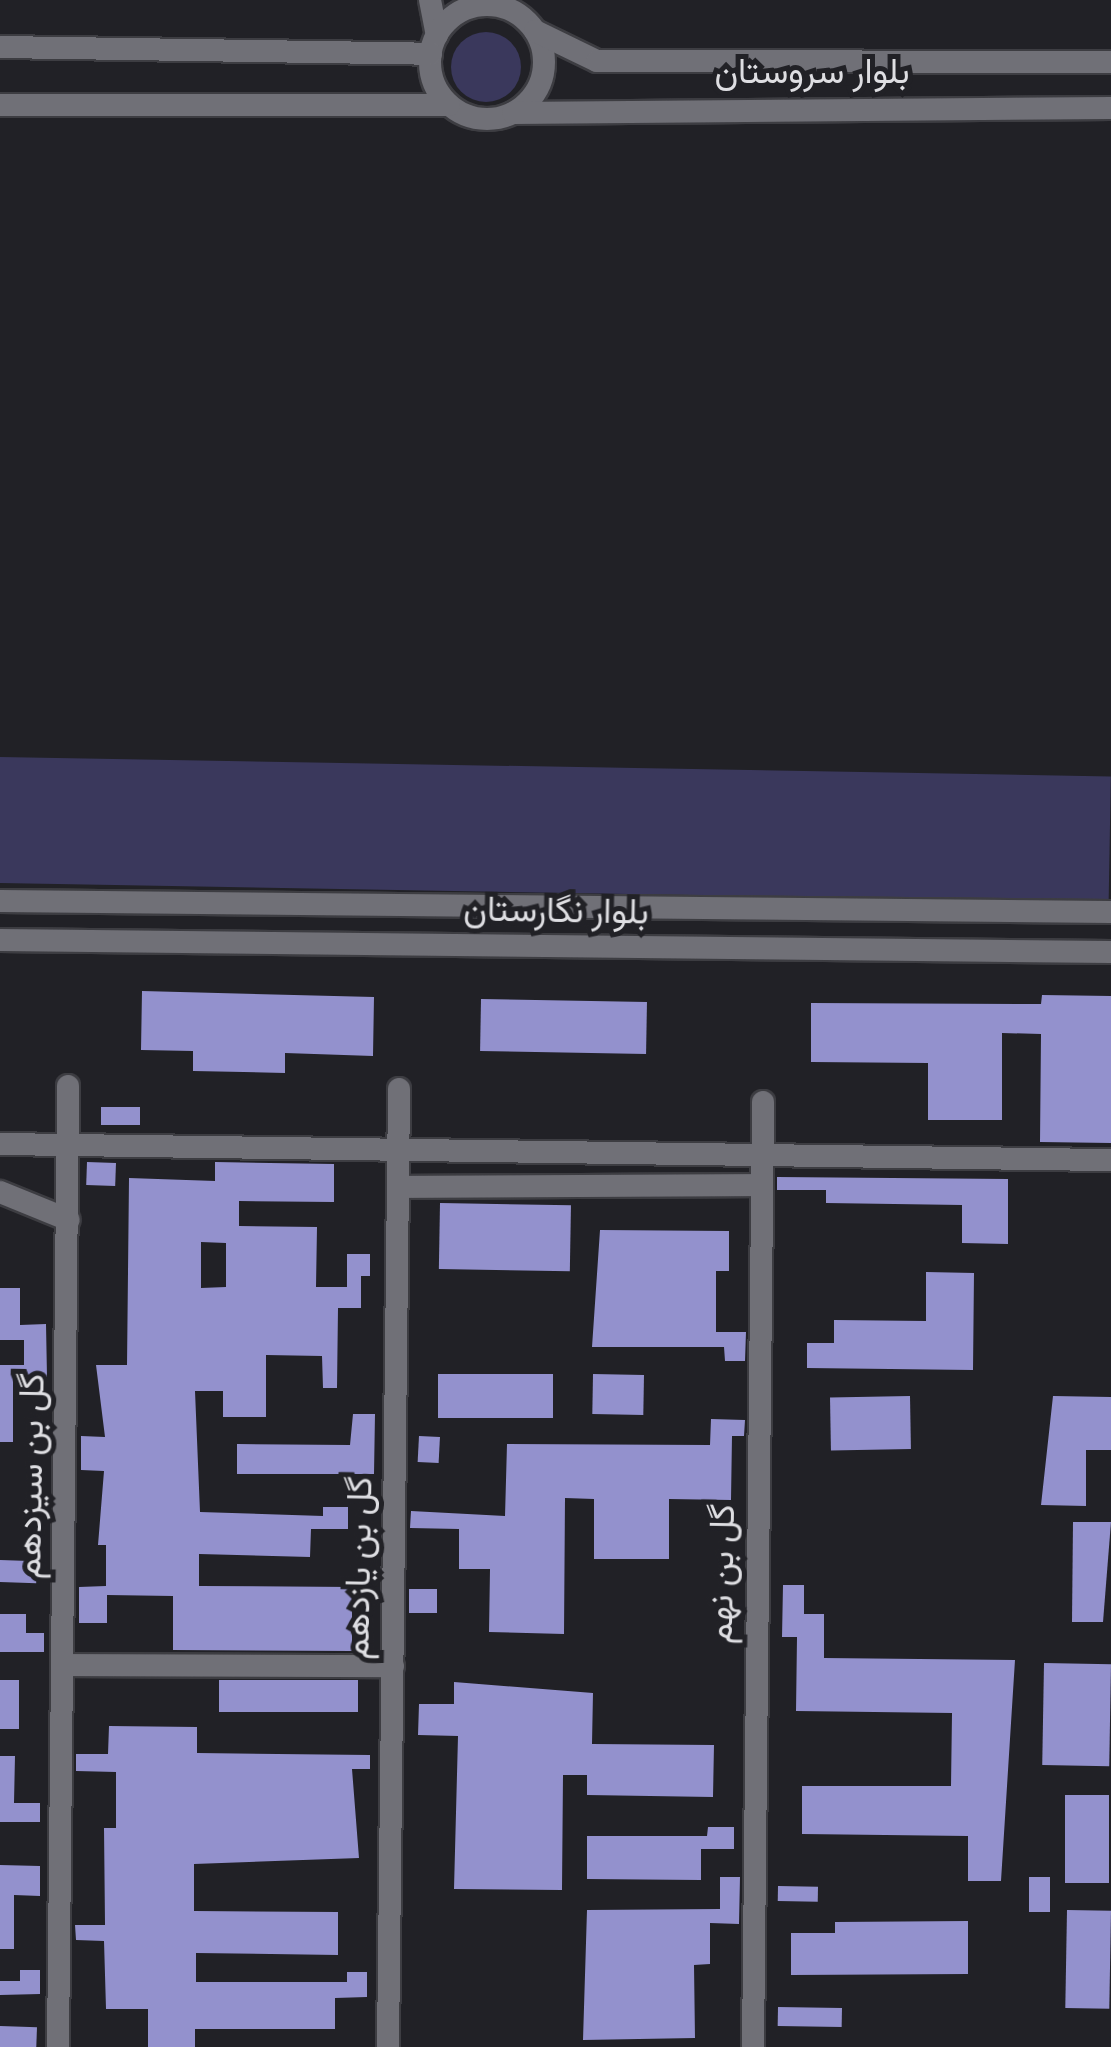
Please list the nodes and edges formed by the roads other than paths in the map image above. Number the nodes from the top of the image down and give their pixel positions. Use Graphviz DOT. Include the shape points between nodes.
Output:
graph roads {
  1 [pos="430,0"];
  2 [pos="498,3"];
  3 [pos="535,31"];
  4 [pos="434,45"];
  5 [pos="0,47"];
  6 [pos="1111,62"];
  7 [pos="0,105"];
  8 [pos="450,105"];
  9 [pos="1111,108"];
  10 [pos="513,113"];
  11 [pos="0,901"];
  12 [pos="1111,912"];
  13 [pos="0,940"];
  14 [pos="1111,952"];
  15 [pos="68,1086"];
  16 [pos="399,1090"];
  17 [pos="763,1102"];
  18 [pos="0,1144"];
  19 [pos="69,1144"];
  20 [pos="398,1149"];
  21 [pos="762,1155"];
  22 [pos="1111,1160"];
  23 [pos="761,1185"];
  24 [pos="398,1187"];
  25 [pos="0,1192"];
  26 [pos="69,1220"];
  27 [pos="64,1666"];
  28 [pos="393,1666"];
  29 [pos="58,2047"];
  30 [pos="388,2047"];
  31 [pos="753,2047"];
  1 -- 4 [label="street"];
  2 -- 3 [label="street"];
  2 -- 4 [label="street" via="463,10"];
  3 -- 6 [label="street, بلوار سروستان" via="596,61"];
  3 -- 10 [label="street" via="544,68"];
  4 -- 5 [label="street"];
  4 -- 8 [label="street"];
  7 -- 8 [label="street"];
  8 -- 10 [label="street" via="480,119"];
  9 -- 10 [label="street, بلوار سروستان"];
  11 -- 12 [label="street, بلوار نگارستان"];
  13 -- 14 [label="street, بلوار نگارستان"];
  15 -- 19 [label="street, گل بن سیزدهم"];
  16 -- 20 [label="street, گل بن یازدهم"];
  17 -- 21 [label="street, گل بن نهم"];
  18 -- 19 [label="street"];
  19 -- 20 [label="street"];
  19 -- 26 [label="street, گل بن سیزدهم"];
  20 -- 21 [label="street"];
  20 -- 24 [label="street, گل بن یازدهم"];
  21 -- 22 [label="street"];
  21 -- 23 [label="street, گل بن نهم"];
  23 -- 24 [label="street"];
  23 -- 31 [label="street, گل بن نهم"];
  24 -- 28 [label="street, گل بن یازدهم"];
  25 -- 26 [label="street"];
  26 -- 27 [label="street, گل بن سیزدهم"];
  27 -- 28 [label="street"];
  27 -- 29 [label="street, گل بن سیزدهم"];
  28 -- 30 [label="street, گل بن یازدهم"];
}
